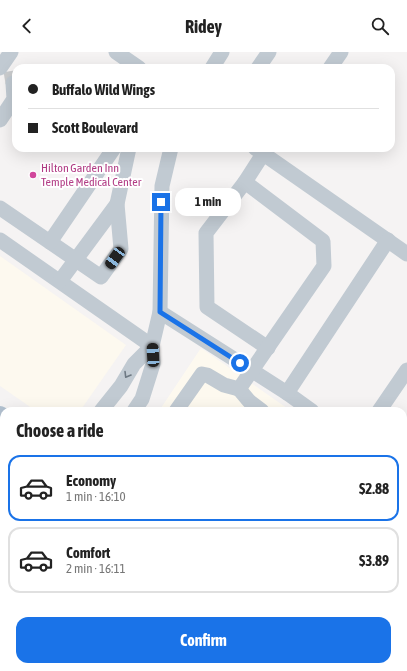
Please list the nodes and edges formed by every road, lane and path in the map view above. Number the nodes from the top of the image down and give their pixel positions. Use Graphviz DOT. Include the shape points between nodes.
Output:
graph roads {
  1 [pos="116,52"];
  2 [pos="222,52"];
  3 [pos="269,52"];
  4 [pos="341,52"];
  5 [pos="10,53"];
  6 [pos="133,64"];
  7 [pos="214,64"];
  8 [pos="261,64"];
  9 [pos="333,64"];
  10 [pos="8,74"];
  11 [pos="12,91"];
  12 [pos="12,102"];
  13 [pos="0,120"];
  14 [pos="111,152"];
  15 [pos="127,152"];
  16 [pos="170,152"];
  17 [pos="259,152"];
  18 [pos="260,152"];
  19 [pos="245,182"];
  20 [pos="117,204"];
  21 [pos="0,208"];
  22 [pos="0,240"];
  23 [pos="388,240"];
  24 [pos="50,242"];
  25 [pos="407,254"];
  26 [pos="75,259"];
  27 [pos="60,281"];
  28 [pos="160,312"];
  29 [pos="152,346"];
  30 [pos="268,348"];
  31 [pos="407,370"];
  32 [pos="252,371"];
  33 [pos="402,387"];
  34 [pos="239,389"];
  35 [pos="287,393"];
  36 [pos="104,407"];
  37 [pos="137,407"];
  38 [pos="179,407"];
  39 [pos="257,407"];
  40 [pos="306,407"];
  41 [pos="383,407"];
  1 -- 6 [label="street"];
  2 -- 7 [label="street"];
  3 -- 8 [label="street"];
  4 -- 9 [label="street"];
  5 -- 10 [label="street"];
  10 -- 11 [label="street"];
  12 -- 13 [label="street"];
  14 -- 24 [label="street"];
  15 -- 20 [label="street"];
  16 -- 28 [label="street" via="162,186"];
  17 -- 19 [label="street"];
  18 -- 23 [label="street"];
  19 -- 30 [label="street" via="206,233 207,307"];
  19 -- 30 [label="street" via="323,241 324,266"];
  20 -- 26 [label="street"];
  20 -- 26 [label="street" via="122,249 101,277"];
  21 -- 24 [label="street"];
  22 -- 27 [label="street"];
  23 -- 25 [label="street"];
  23 -- 35 [label="street"];
  24 -- 26 [label="street"];
  26 -- 27 [label="street"];
  27 -- 29 [label="street"];
  28 -- 29 [label="street"];
  28 -- 32 [label="street"];
  29 -- 36 [label="street, one-way" via="134,364"];
  29 -- 37 [label="street" via="153,364 142,399"];
  30 -- 32 [label="street"];
  31 -- 33 [label="street"];
  32 -- 34 [label="street"];
  32 -- 35 [label="street"];
  33 -- 41 [label="street"];
  34 -- 38 [label="street" via="202,374"];
  34 -- 39 [label="street"];
  35 -- 40 [label="street"];
}
